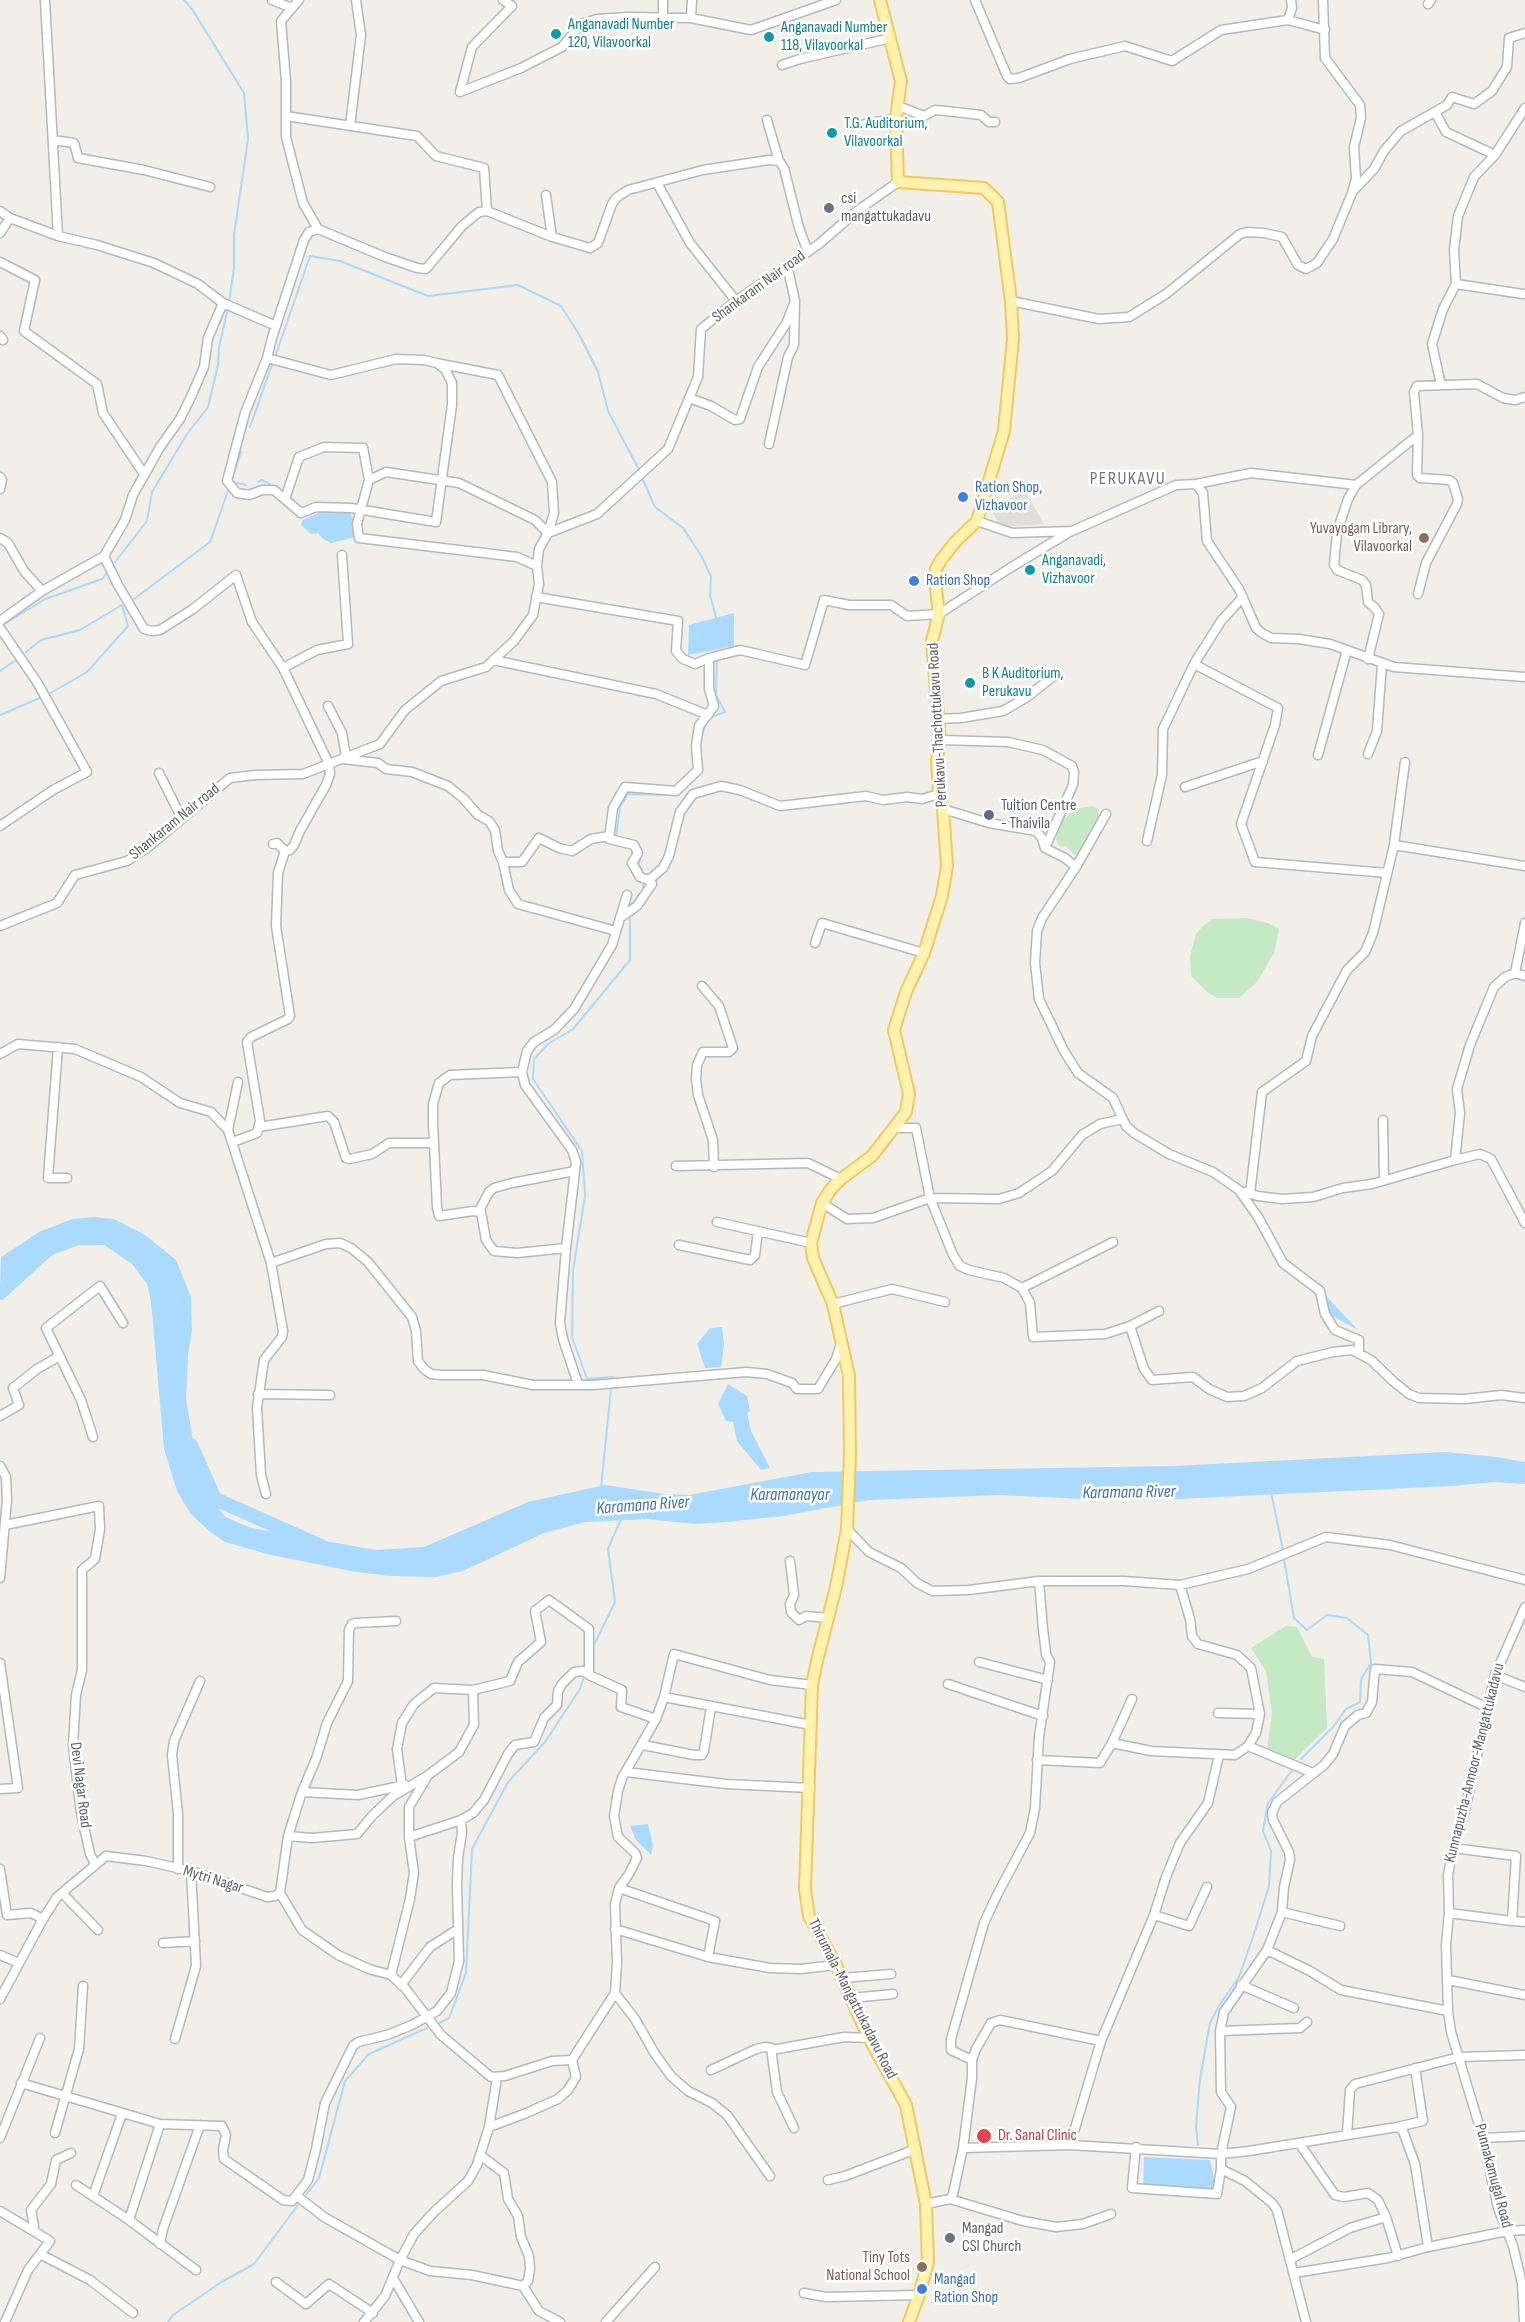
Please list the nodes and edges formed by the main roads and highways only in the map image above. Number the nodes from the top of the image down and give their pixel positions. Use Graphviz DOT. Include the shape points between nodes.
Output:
graph roads {
  1 [pos="880,0"];
  2 [pos="811,1243"];
  3 [pos="909,2322"];
  1 -- 2 [label="main road, Perukavu-Thachottukavu Road" via="901,81 896,118 898,182 984,188 998,202 1013,339 1004,431 977,521 936,569 939,615 932,641 940,740 939,794 947,866 924,953 894,1030 909,1094 906,1112 872,1156 831,1189 822,1203"];
  2 -- 3 [label="main road, Thirumala-Mangattukadavu Road" via="813,1258 833,1304 849,1376 850,1455 847,1529 812,1685 805,1889 809,1916 906,2104 926,2204 928,2262"];
}
